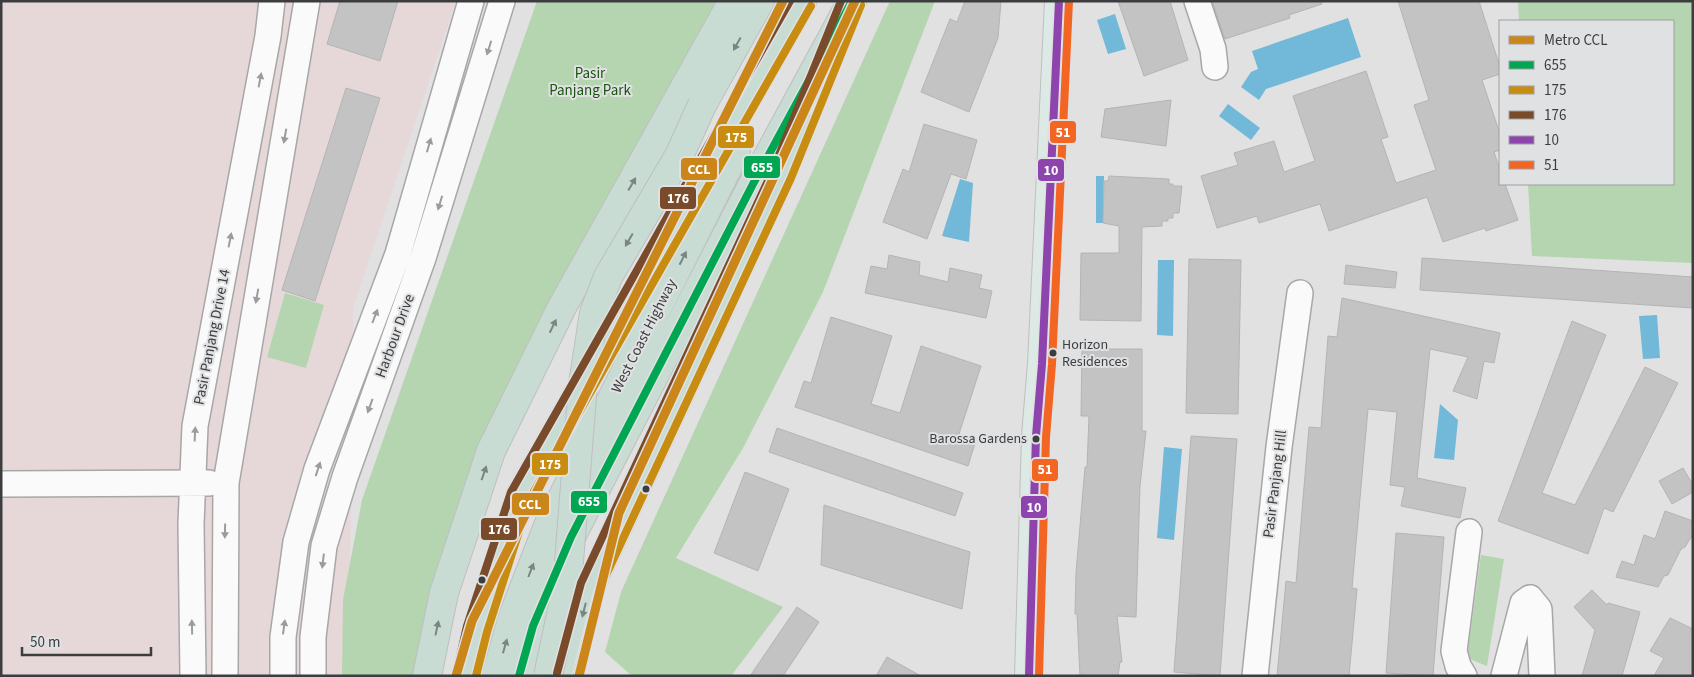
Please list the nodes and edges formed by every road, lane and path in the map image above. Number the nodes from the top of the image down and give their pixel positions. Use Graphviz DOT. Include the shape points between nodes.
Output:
graph roads {
  1 [pos="272,1"];
  2 [pos="306,1"];
  3 [pos="472,1"];
  4 [pos="502,1"];
  5 [pos="733,1"];
  6 [pos="760,1"];
  7 [pos="803,1"];
  8 [pos="1060,1"];
  9 [pos="1197,1"];
  10 [pos="851,3"];
  11 [pos="1215,67"];
  12 [pos="693,99"];
  13 [pos="1300,293"];
  14 [pos="603,447"];
  15 [pos="192,483"];
  16 [pos="226,483"];
  17 [pos="1,484"];
  18 [pos="1469,532"];
  19 [pos="193,676"];
  20 [pos="225,676"];
  21 [pos="283,676"];
  22 [pos="313,676"];
  23 [pos="427,676"];
  24 [pos="466,676"];
  25 [pos="496,676"];
  26 [pos="519,676"];
  27 [pos="548,676"];
  28 [pos="567,676"];
  29 [pos="1029,676"];
  30 [pos="1255,676"];
  31 [pos="1464,676"];
  32 [pos="1504,676"];
  33 [pos="1542,676"];
  15 -- 1 [label="street, Pasir Panjang Drive 14, one-way" via="195,426"];
  2 -- 16 [label="street, one-way"];
  21 -- 3 [label="street, Harbour Drive, one-way" via="283,637 296,542 317,469 398,254"];
  4 -- 22 [label="street, Harbour Drive, one-way" via="423,258 345,477 324,546 313,637"];
  5 -- 12 [label="highway"];
  6 -- 12 [label="highway, one-way"];
  14 -- 7 [label="highway, West Coast Highway, one-way"];
  7 -- 24 [label="highway" via="520,496 477,629"];
  8 -- 29 [label="main road" via="1036,436"];
  9 -- 11 [label="street" via="1213,49"];
  10 -- 14 [label="highway, West Coast Highway" via="753,184"];
  10 -- 28 [label="highway, one-way" via="782,174 590,587"];
  23 -- 12 [label="highway, one-way" via="444,592 492,451 562,307"];
  12 -- 27 [label="highway, one-way, bridge" via="680,154 608,277 594,313 583,384 567,587"];
  13 -- 30 [label="street, Pasir Panjang Hill" via="1279,447"];
  25 -- 14 [label="highway, West Coast Highway, one-way, bridge" via="513,616 548,526"];
  14 -- 26 [label="highway, West Coast Highway, bridge" via="560,564 533,626"];
  15 -- 16 [label="street"];
  15 -- 17 [label="street"];
  19 -- 15 [label="street, Pasir Panjang Drive 14, one-way"];
  16 -- 20 [label="street, one-way"];
  18 -- 31 [label="street" via="1454,651"];
  32 -- 33 [label="street" via="1524,603 1530,598 1539,609"];
}
